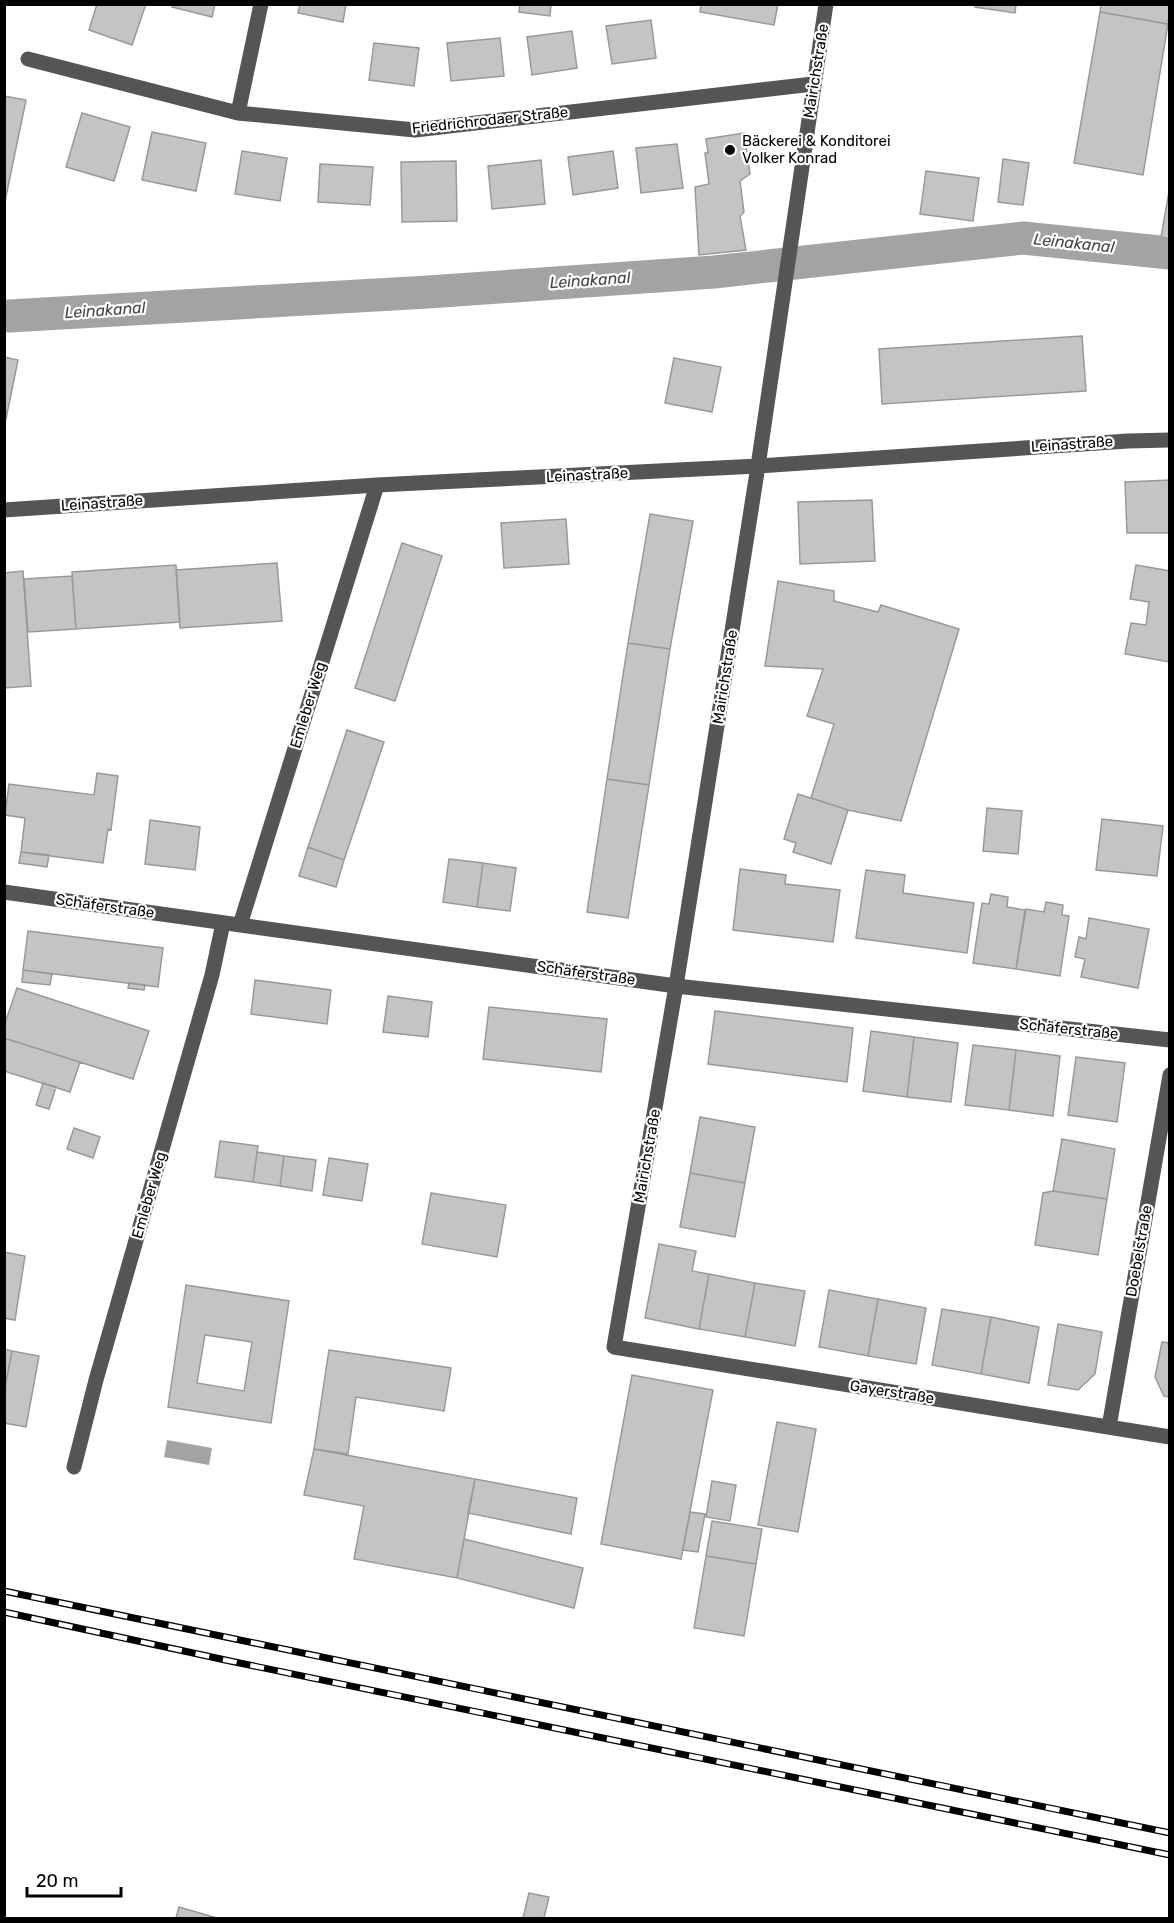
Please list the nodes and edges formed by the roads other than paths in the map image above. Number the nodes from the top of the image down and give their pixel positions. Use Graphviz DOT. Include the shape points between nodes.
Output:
graph roads {
  1 [pos="261,4"];
  2 [pos="826,4"];
  3 [pos="28,59"];
  4 [pos="813,84"];
  5 [pos="238,113"];
  6 [pos="1170,440"];
  7 [pos="758,466"];
  8 [pos="377,485"];
  9 [pos="4,510"];
  10 [pos="4,892"];
  11 [pos="224,922"];
  12 [pos="240,925"];
  13 [pos="676,986"];
  14 [pos="1170,1040"];
  15 [pos="1170,1075"];
  16 [pos="614,1347"];
  17 [pos="1109,1427"];
  18 [pos="1170,1437"];
  19 [pos="74,1467"];
  1 -- 5 [label="street"];
  2 -- 4 [label="street, Mairichstraße"];
  3 -- 5 [label="street, Friedrichrodaer Straße"];
  4 -- 5 [label="street, Friedrichrodaer Straße" via="415,130"];
  4 -- 7 [label="street, Mairichstraße"];
  6 -- 7 [label="street, Leinastraße"];
  7 -- 8 [label="street, Leinastraße"];
  7 -- 13 [label="street, Mairichstraße"];
  8 -- 9 [label="street, Leinastraße"];
  8 -- 12 [label="street, Emleber Weg"];
  10 -- 11 [label="street, Schäferstraße"];
  11 -- 12 [label="street, Schäferstraße"];
  11 -- 19 [label="street, Emleber Weg"];
  12 -- 13 [label="street, Schäferstraße"];
  13 -- 14 [label="street, Schäferstraße"];
  13 -- 16 [label="street, Mairichstraße"];
  15 -- 17 [label="street, Doebelstraße"];
  16 -- 17 [label="street, Gayerstraße"];
  17 -- 18 [label="street, Gayerstraße"];
}
